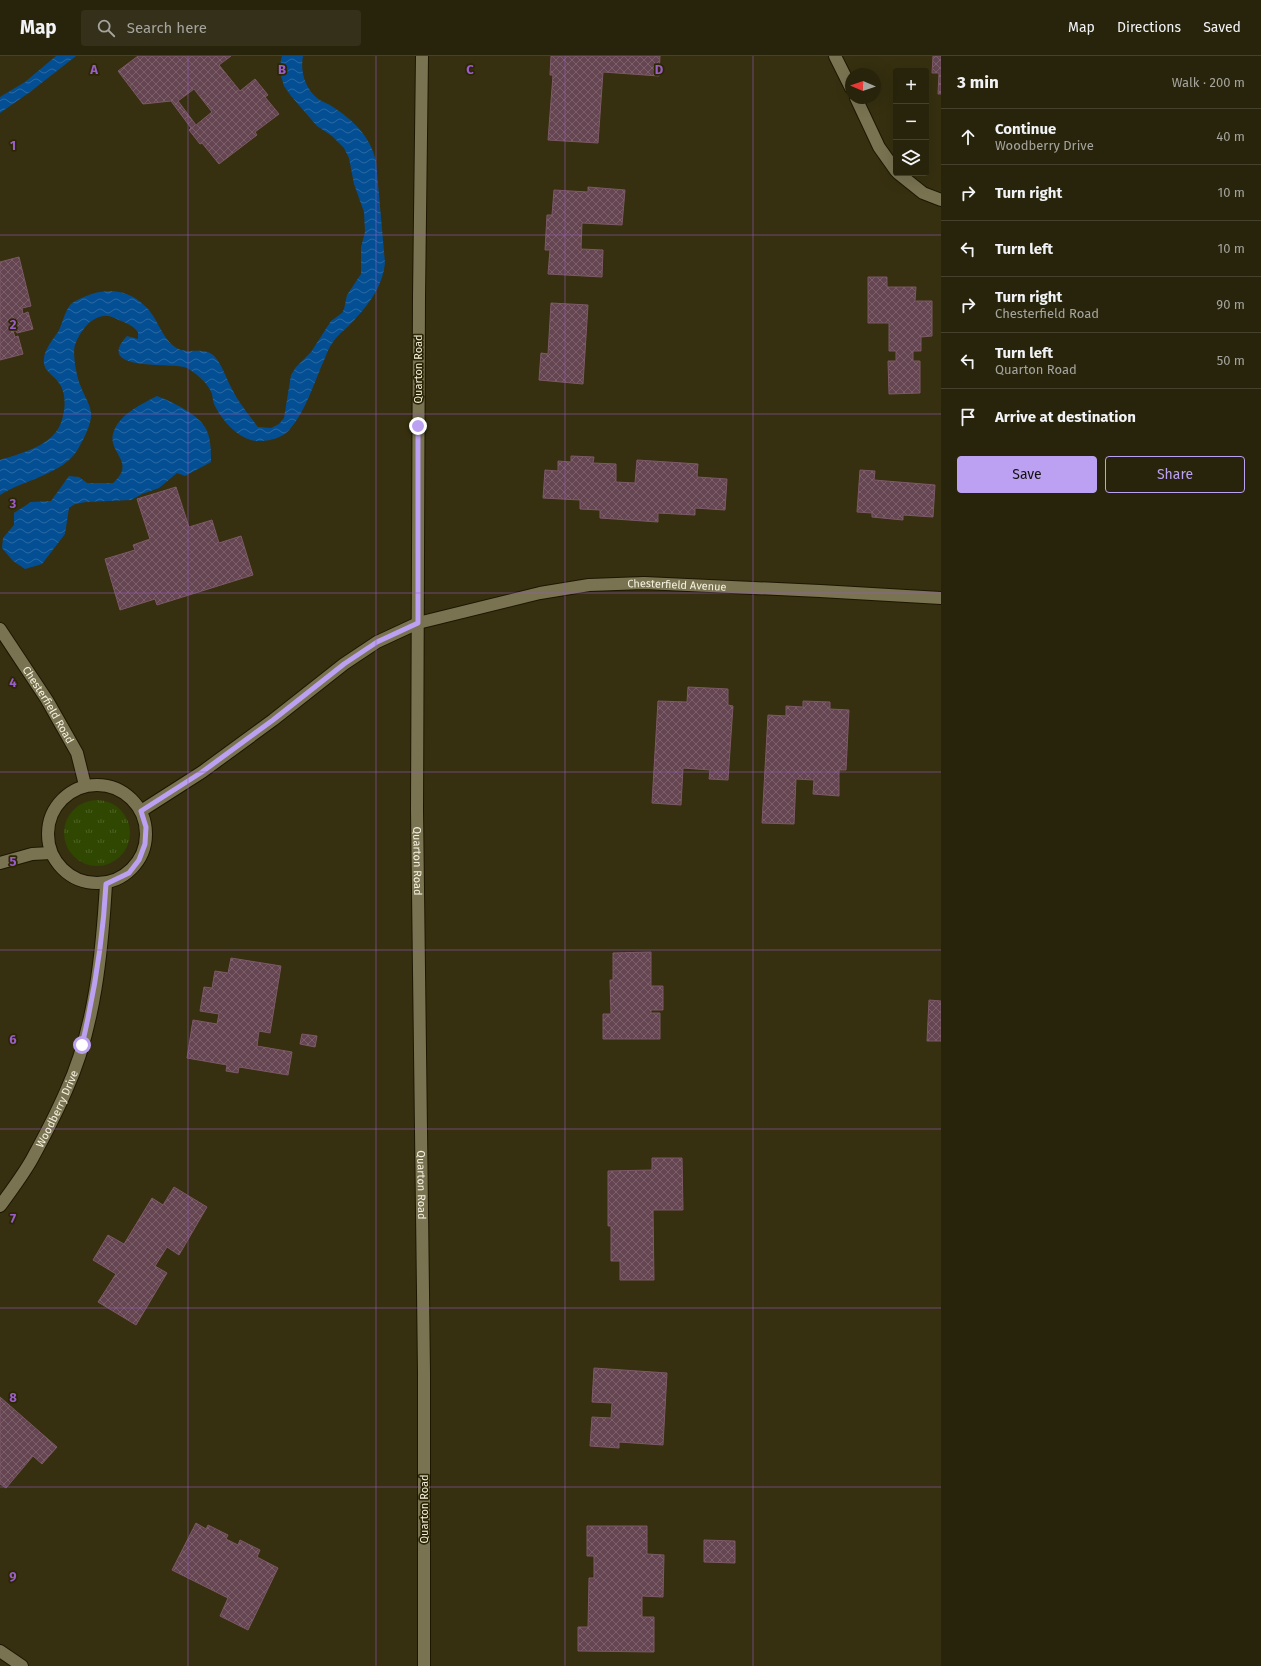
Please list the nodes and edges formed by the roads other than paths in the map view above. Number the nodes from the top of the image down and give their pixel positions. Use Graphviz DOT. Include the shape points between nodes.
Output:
graph roads {
  1 [pos="422,56"];
  2 [pos="836,56"];
  3 [pos="845,75"];
  4 [pos="859,104"];
  5 [pos="893,166"];
  6 [pos="902,176"];
  7 [pos="941,200"];
  8 [pos="941,598"];
  9 [pos="418,623"];
  10 [pos="0,629"];
  11 [pos="85,785"];
  12 [pos="141,811"];
  13 [pos="51,852"];
  14 [pos="0,863"];
  15 [pos="106,884"];
  16 [pos="0,1206"];
  17 [pos="0,1651"];
  18 [pos="22,1666"];
  19 [pos="424,1666"];
  1 -- 9 [label="street, Quarton Road" via="418,305"];
  2 -- 3 [label="street"];
  4 -- 5 [label="street" via="879,147"];
  6 -- 7 [label="street" via="923,193"];
  8 -- 9 [label="street, Chesterfield Avenue" via="644,583 589,586 540,593"];
  9 -- 12 [label="street" via="377,642 344,664 202,772"];
  9 -- 19 [label="street, Quarton Road" via="418,975 424,1372"];
  10 -- 11 [label="street, Chesterfield Road" via="47,700 77,753"];
  11 -- 12 [label="street" via="107,785 121,790 133,799"];
  11 -- 13 [label="street" via="64,796 55,808 49,822"];
  12 -- 15 [label="street" via="146,827 145,844 139,860 129,873"];
  13 -- 14 [label="street" via="32,854"];
  13 -- 15 [label="street" via="69,875 88,882"];
  15 -- 16 [label="street, Woodberry Drive" via="99,967 82,1045 67,1090 32,1159"];
  17 -- 18 [label="street"];
}
